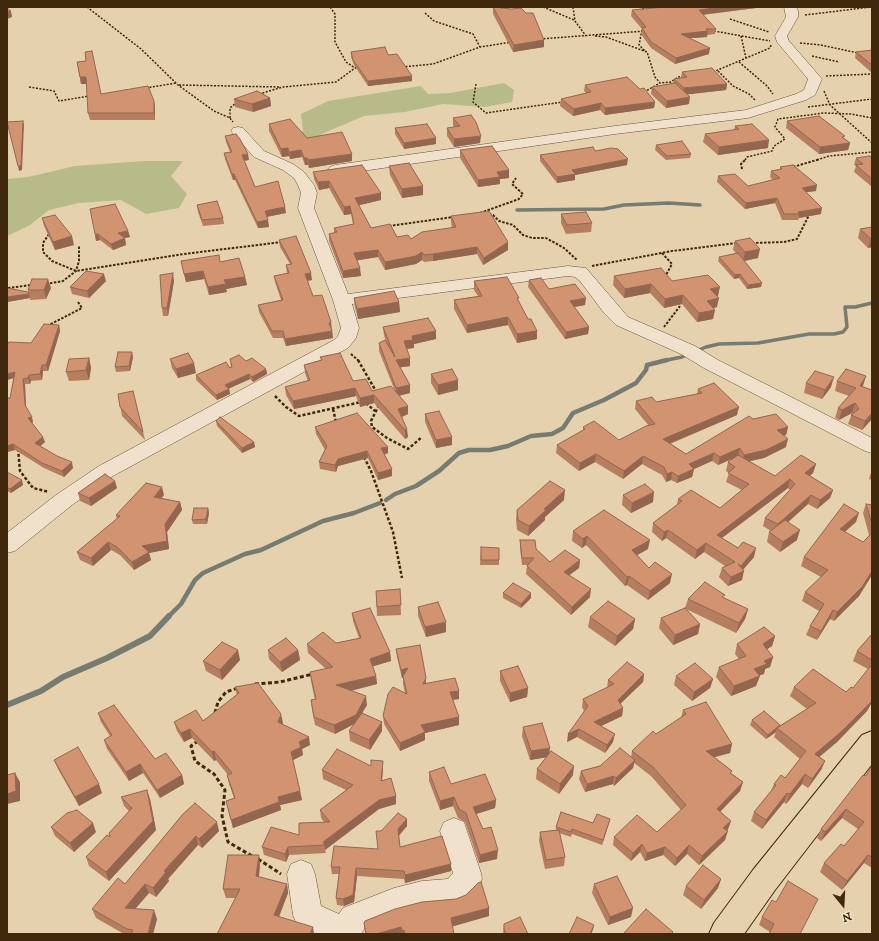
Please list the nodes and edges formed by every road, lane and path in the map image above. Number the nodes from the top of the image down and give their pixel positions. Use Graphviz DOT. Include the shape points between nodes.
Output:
graph roads {
  1 [pos="87,7"];
  2 [pos="330,7"];
  3 [pos="543,7"];
  4 [pos="573,7"];
  5 [pos="639,7"];
  6 [pos="871,7"];
  7 [pos="649,11"];
  8 [pos="791,12"];
  9 [pos="425,13"];
  10 [pos="730,19"];
  11 [pos="575,20"];
  12 [pos="647,27"];
  13 [pos="650,30"];
  14 [pos="641,31"];
  15 [pos="711,31"];
  16 [pos="585,36"];
  17 [pos="742,36"];
  18 [pos="534,40"];
  19 [pos="518,41"];
  20 [pos="784,42"];
  21 [pos="480,47"];
  22 [pos="647,52"];
  23 [pos="864,54"];
  24 [pos="746,58"];
  25 [pos="739,62"];
  26 [pos="839,62"];
  27 [pos="362,66"];
  28 [pos="355,68"];
  29 [pos="398,68"];
  30 [pos="718,71"];
  31 [pos="711,72"];
  32 [pos="872,74"];
  33 [pos="684,76"];
  34 [pos="815,79"];
  35 [pos="660,83"];
  36 [pos="177,84"];
  37 [pos="476,84"];
  38 [pos="29,87"];
  39 [pos="283,87"];
  40 [pos="145,88"];
  41 [pos="640,94"];
  42 [pos="257,95"];
  43 [pos="90,96"];
  44 [pos="239,101"];
  45 [pos="567,102"];
  46 [pos="783,102"];
  47 [pos="765,108"];
  48 [pos="840,114"];
  49 [pos="872,118"];
  50 [pos="234,124"];
  51 [pos="872,143"];
  52 [pos="872,152"];
  53 [pos="793,167"];
  54 [pos="742,169"];
  55 [pos="311,173"];
  56 [pos="516,178"];
  57 [pos="811,207"];
  58 [pos="480,212"];
  59 [pos="472,214"];
  60 [pos="457,216"];
  61 [pos="388,226"];
  62 [pos="51,232"];
  63 [pos="288,242"];
  64 [pos="739,243"];
  65 [pos="746,243"];
  66 [pos="79,246"];
  67 [pos="661,253"];
  68 [pos="581,270"];
  69 [pos="76,271"];
  70 [pos="666,274"];
  71 [pos="42,284"];
  72 [pos="35,285"];
  73 [pos="8,288"];
  74 [pos="342,300"];
  75 [pos="78,302"];
  76 [pos="680,306"];
  77 [pos="45,326"];
  78 [pos="669,342"];
  79 [pos="341,344"];
  80 [pos="264,386"];
  81 [pos="333,409"];
  82 [pos="374,411"];
  83 [pos="340,429"];
  84 [pos="422,437"];
  85 [pos="872,446"];
  86 [pos="18,447"];
  87 [pos="362,454"];
  88 [pos="64,500"];
  89 [pos="7,545"];
  90 [pos="402,578"];
  91 [pos="317,673"];
  92 [pos="251,685"];
  93 [pos="245,686"];
  94 [pos="214,720"];
  95 [pos="203,737"];
  96 [pos="872,743"];
  97 [pos="454,831"];
  98 [pos="301,874"];
  99 [pos="339,934"];
  100 [pos="343,934"];
  101 [pos="724,934"];
  1 -- 36 [label="path" via="141,49"];
  2 -- 28 [label="path" via="335,14 335,42 346,62"];
  3 -- 11 [label="path"];
  4 -- 11 [label="path"];
  5 -- 7 [label="path"];
  6 -- 8 [label="path"];
  8 -- 20 [label="street"];
  9 -- 21 [label="path" via="434,21 473,34"];
  10 -- 20 [label="path"];
  11 -- 16 [label="path"];
  12 -- 14 [label="path"];
  13 -- 14 [label="path"];
  14 -- 16 [label="path"];
  14 -- 22 [label="path" via="638,45"];
  15 -- 17 [label="path"];
  16 -- 18 [label="path"];
  16 -- 22 [label="path" via="606,37"];
  17 -- 24 [label="path"];
  17 -- 24 [label="path" via="773,41 770,48"];
  19 -- 21 [label="path"];
  20 -- 23 [label="path" via="821,45"];
  20 -- 26 [label="path" via="819,58"];
  20 -- 34 [label="street"];
  21 -- 29 [label="path" via="433,64"];
  22 -- 35 [label="path" via="655,77"];
  24 -- 25 [label="path"];
  25 -- 30 [label="path"];
  25 -- 46 [label="path"];
  27 -- 28 [label="path"];
  28 -- 39 [label="path" via="336,82"];
  30 -- 31 [label="path"];
  30 -- 47 [label="path" via="733,86 749,94"];
  32 -- 34 [label="path" via="840,74"];
  33 -- 35 [label="path" via="671,82"];
  34 -- 46 [label="street" via="810,92"];
  34 -- 48 [label="path" via="824,90 830,105"];
  35 -- 41 [label="path"];
  36 -- 39 [label="path"];
  36 -- 40 [label="path"];
  36 -- 50 [label="path"];
  37 -- 45 [label="path" via="473,102 486,113"];
  38 -- 43 [label="path" via="54,91 58,101"];
  39 -- 42 [label="path"];
  44 -- 50 [label="path" via="230,108"];
  46 -- 47 [label="street"];
  47 -- 55 [label="street" via="748,114"];
  48 -- 49 [label="path"];
  48 -- 51 [label="path"];
  48 -- 54 [label="path" via="824,113 778,119 775,127 785,139 774,146 772,151 747,157 741,164"];
  50 -- 55 [label="street" via="259,154 288,167"];
  52 -- 53 [label="path" via="829,156"];
  55 -- 74 [label="street" via="306,184 310,193 306,208"];
  56 -- 58 [label="path" via="512,184 523,194 519,199"];
  57 -- 65 [label="path" via="810,216 797,239"];
  58 -- 59 [label="path"];
  58 -- 68 [label="path" via="513,225 523,236 546,238 574,256"];
  60 -- 61 [label="path"];
  62 -- 69 [label="path" via="43,242 43,252 52,261"];
  63 -- 69 [label="path" via="184,254"];
  64 -- 67 [label="path"];
  66 -- 69 [label="path"];
  67 -- 68 [label="path"];
  67 -- 70 [label="path" via="672,264"];
  68 -- 74 [label="street"];
  68 -- 78 [label="street" via="622,322"];
  69 -- 71 [label="path" via="63,281"];
  72 -- 73 [label="path"];
  74 -- 79 [label="street" via="350,328 347,338"];
  75 -- 77 [label="path" via="82,308"];
  76 -- 78 [label="path" via="664,326 663,333"];
  78 -- 85 [label="street"];
  79 -- 80 [label="street"];
  79 -- 82 [label="path" via="361,363 379,398 380,404"];
  80 -- 81 [label="path" via="299,416"];
  80 -- 88 [label="street" via="106,471"];
  81 -- 82 [label="path" via="364,402"];
  81 -- 83 [label="path"];
  82 -- 84 [label="path" via="372,427 387,438 408,449"];
  86 -- 88 [label="path" via="20,471 33,488 58,495"];
  87 -- 90 [label="path" via="371,471 393,532"];
  88 -- 89 [label="street"];
  91 -- 92 [label="path" via="280,682"];
  93 -- 94 [label="path" via="226,692 218,702"];
  95 -- 98 [label="path" via="191,746 195,761 214,774 225,790 222,816 228,842 282,875"];
  96 -- 101 [label="main road"];
  97 -- 100 [label="street" via="467,873 467,879 455,892 422,895 394,902 354,918"];
  98 -- 99 [label="street" via="308,915 335,928"];
}
